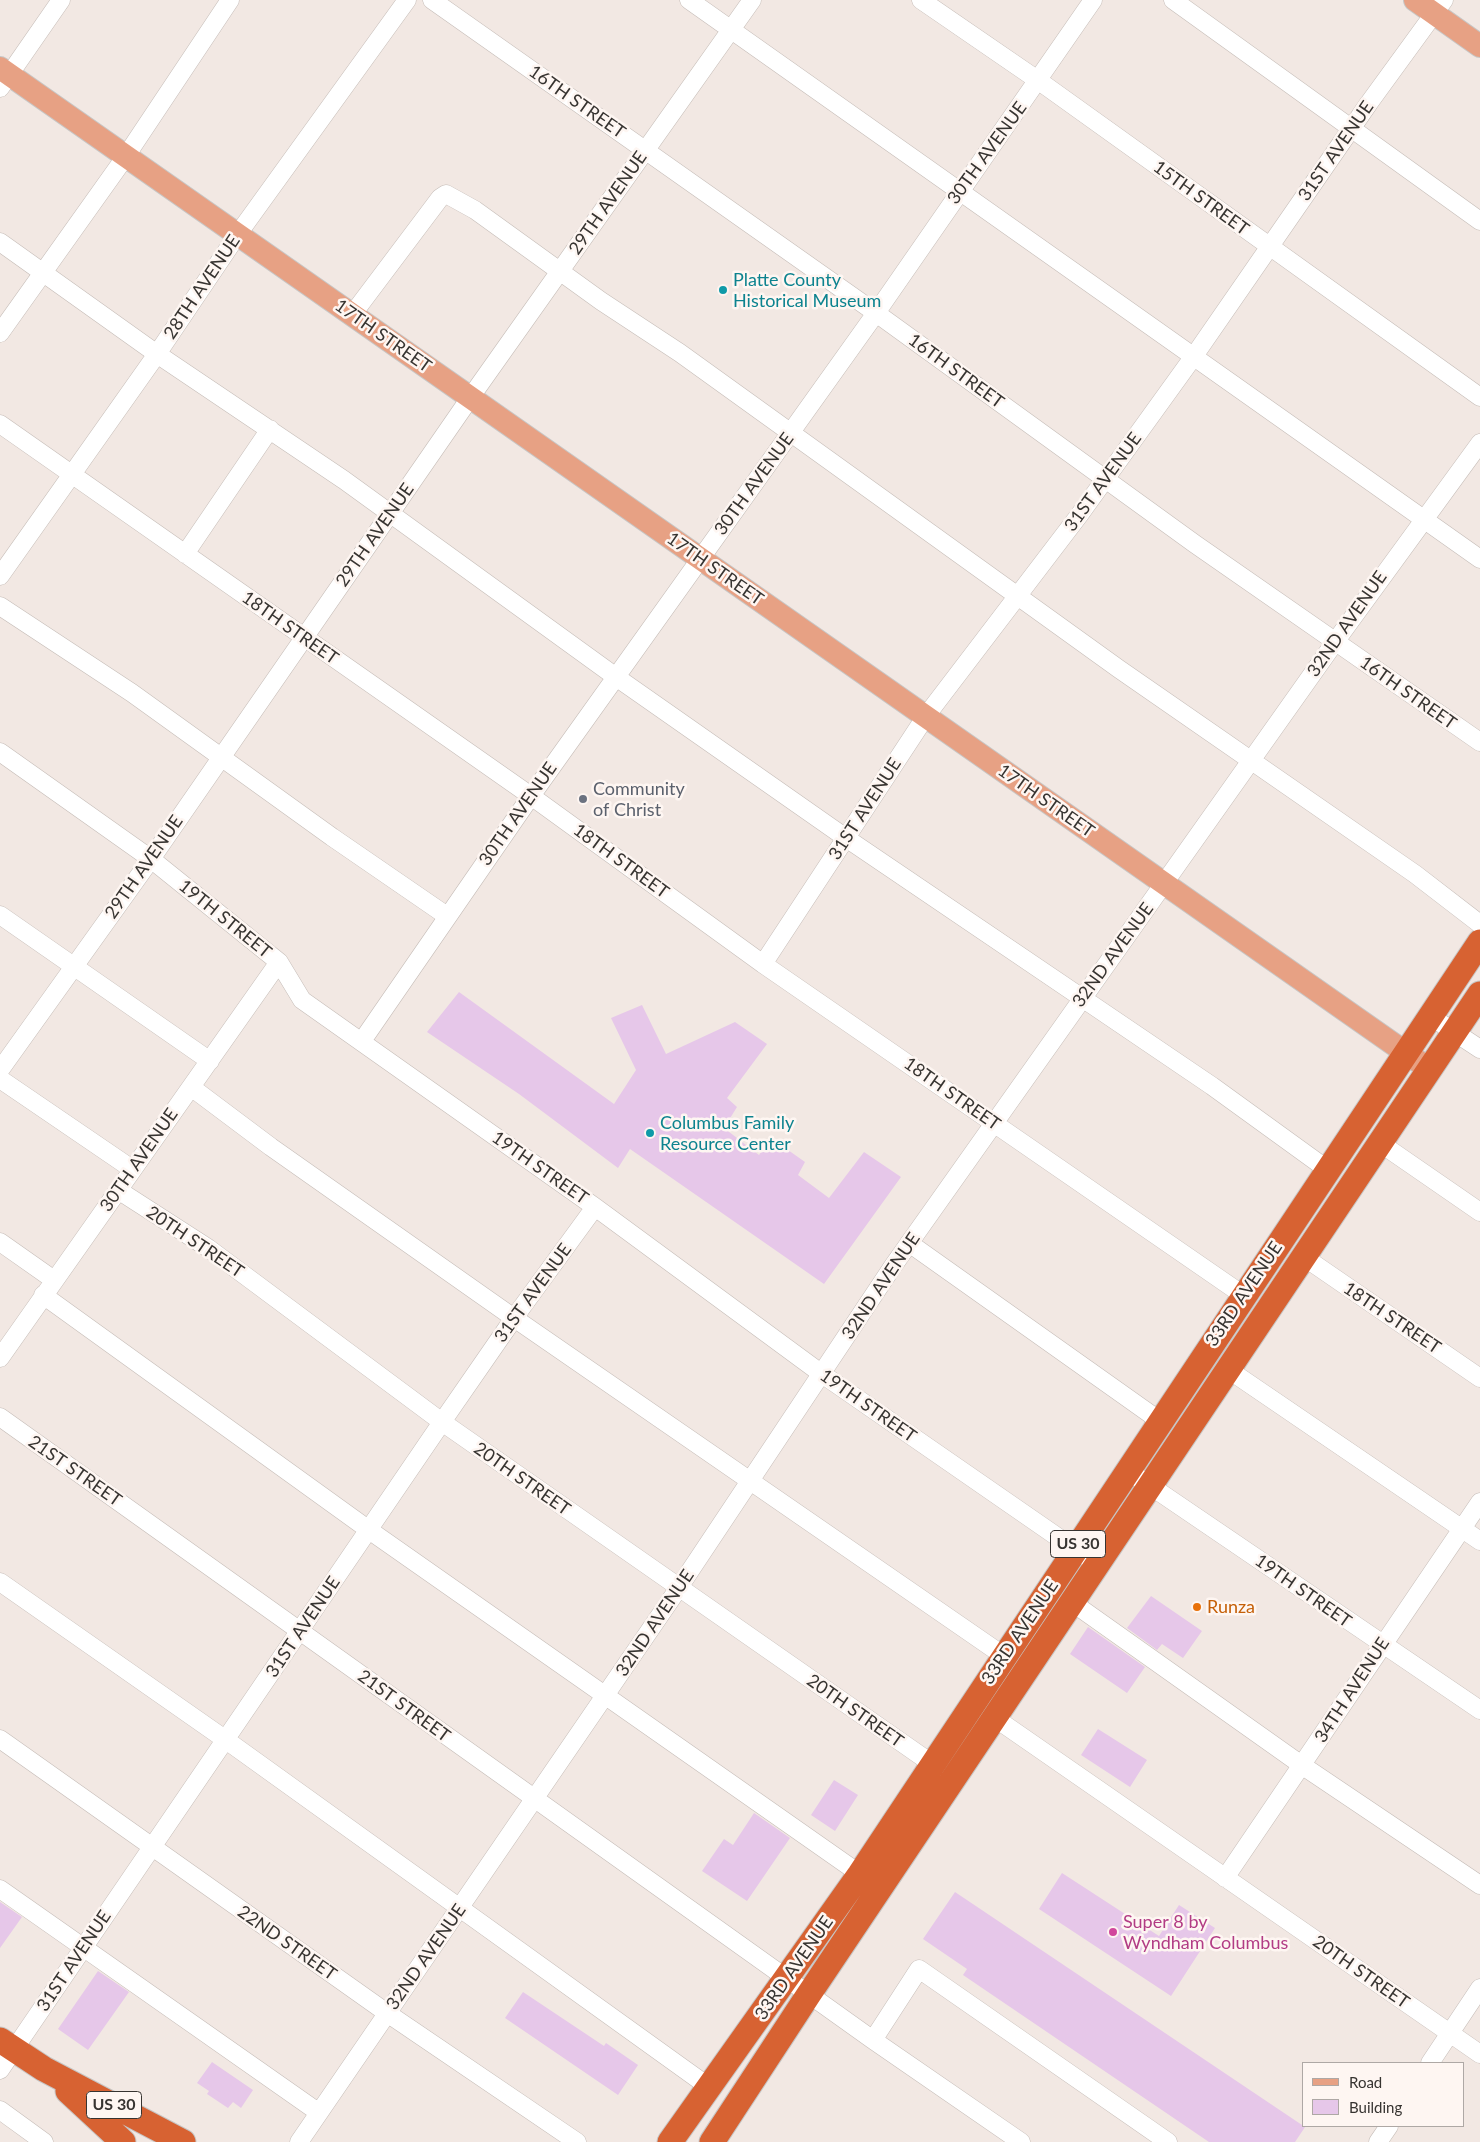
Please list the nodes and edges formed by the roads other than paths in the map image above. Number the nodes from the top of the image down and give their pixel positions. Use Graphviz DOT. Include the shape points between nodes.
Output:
graph roads {
  1 [pos="62,0"];
  2 [pos="230,0"];
  3 [pos="407,0"];
  4 [pos="432,0"];
  5 [pos="689,0"];
  6 [pos="752,0"];
  7 [pos="921,0"];
  8 [pos="1093,0"];
  9 [pos="1173,0"];
  10 [pos="1415,0"];
  11 [pos="1439,7"];
  12 [pos="731,30"];
  13 [pos="1480,46"];
  14 [pos="3,77"];
  15 [pos="1039,81"];
  16 [pos="1351,128"];
  17 [pos="645,151"];
  18 [pos="126,156"];
  19 [pos="959,190"];
  20 [pos="1480,221"];
  21 [pos="238,234"];
  22 [pos="0,242"];
  23 [pos="1269,247"];
  24 [pos="560,271"];
  25 [pos="43,272"];
  26 [pos="876,313"];
  27 [pos="352,315"];
  28 [pos="0,332"];
  29 [pos="157,354"];
  30 [pos="1194,356"];
  31 [pos="1480,397"];
  32 [pos="470,398"];
  33 [pos="0,424"];
  34 [pos="270,430"];
  35 [pos="790,434"];
  36 [pos="1480,443"];
  37 [pos="73,476"];
  38 [pos="1106,479"];
  39 [pos="390,514"];
  40 [pos="1422,519"];
  41 [pos="184,554"];
  42 [pos="700,558"];
  43 [pos="1480,559"];
  44 [pos="0,576"];
  45 [pos="1018,596"];
  46 [pos="0,606"];
  47 [pos="304,638"];
  48 [pos="1334,642"];
  49 [pos="616,677"];
  50 [pos="926,716"];
  51 [pos="1480,742"];
  52 [pos="0,752"];
  53 [pos="220,757"];
  54 [pos="1252,761"];
  55 [pos="531,796"];
  56 [pos="846,838"];
  57 [pos="151,859"];
  58 [pos="1165,884"];
  59 [pos="0,915"];
  60 [pos="446,916"];
  61 [pos="1480,924"];
  62 [pos="1480,942"];
  63 [pos="279,962"];
  64 [pos="763,964"];
  65 [pos="74,966"];
  66 [pos="1480,994"];
  67 [pos="1081,998"];
  68 [pos="1430,1016"];
  69 [pos="1454,1031"];
  70 [pos="362,1042"];
  71 [pos="1480,1049"];
  72 [pos="1406,1053"];
  73 [pos="210,1061"];
  74 [pos="1429,1069"];
  75 [pos="0,1070"];
  76 [pos="0,1079"];
  77 [pos="191,1087"];
  78 [pos="995,1123"];
  79 [pos="1380,1143"];
  80 [pos="132,1169"];
  81 [pos="1328,1170"];
  82 [pos="118,1190"];
  83 [pos="595,1207"];
  84 [pos="1480,1212"];
  85 [pos="0,1242"];
  86 [pos="910,1243"];
  87 [pos="1304,1257"];
  88 [pos="54,1280"];
  89 [pos="44,1295"];
  90 [pos="1243,1295"];
  91 [pos="514,1318"];
  92 [pos="0,1358"];
  93 [pos="1229,1370"];
  94 [pos="822,1374"];
  95 [pos="1480,1378"];
  96 [pos="0,1417"];
  97 [pos="1160,1421"];
  98 [pos="442,1422"];
  99 [pos="1128,1470"];
  100 [pos="750,1482"];
  101 [pos="1152,1485"];
  102 [pos="1480,1502"];
  103 [pos="1462,1529"];
  104 [pos="368,1530"];
  105 [pos="1480,1541"];
  106 [pos="1074,1549"];
  107 [pos="1099,1564"];
  108 [pos="0,1582"];
  109 [pos="678,1589"];
  110 [pos="1072,1603"];
  111 [pos="300,1632"];
  112 [pos="1381,1644"];
  113 [pos="1004,1656"];
  114 [pos="605,1696"];
  115 [pos="1480,1710"];
  116 [pos="995,1718"];
  117 [pos="0,1739"];
  118 [pos="226,1740"];
  119 [pos="931,1763"];
  120 [pos="1303,1766"];
  121 [pos="535,1800"];
  122 [pos="152,1848"];
  123 [pos="860,1874"];
  124 [pos="1225,1878"];
  125 [pos="1480,1884"];
  126 [pos="0,1889"];
  127 [pos="459,1908"];
  128 [pos="84,1946"];
  129 [pos="787,1978"];
  130 [pos="1480,1988"];
  131 [pos="809,1994"];
  132 [pos="387,2013"];
  133 [pos="1450,2033"];
  134 [pos="873,2040"];
  135 [pos="7,2045"];
  136 [pos="1480,2054"];
  137 [pos="1431,2062"];
  138 [pos="44,2069"];
  139 [pos="0,2070"];
  140 [pos="709,2087"];
  141 [pos="0,2110"];
  142 [pos="318,2112"];
  143 [pos="1387,2127"];
  144 [pos="25,2137"];
  145 [pos="44,2142"];
  146 [pos="122,2142"];
  147 [pos="183,2142"];
  148 [pos="300,2142"];
  149 [pos="577,2142"];
  150 [pos="670,2142"];
  151 [pos="712,2142"];
  152 [pos="1021,2142"];
  153 [pos="1168,2142"];
  154 [pos="1378,2142"];
  1 -- 14 [label="street"];
  2 -- 18 [label="street"];
  3 -- 21 [label="street, 28TH AVENUE"];
  4 -- 17 [label="street, 16TH STREET"];
  5 -- 12 [label="street"];
  6 -- 12 [label="street, 29TH AVENUE"];
  7 -- 15 [label="street, 15TH STREET"];
  8 -- 15 [label="street, 30TH AVENUE"];
  9 -- 16 [label="street"];
  10 -- 11 [label="main road"];
  11 -- 13 [label="main road"];
  11 -- 16 [label="street, 31ST AVENUE"];
  12 -- 17 [label="street, 29TH AVENUE"];
  12 -- 19 [label="street"];
  14 -- 18 [label="main road, 17TH STREET"];
  15 -- 19 [label="street, 30TH AVENUE"];
  15 -- 23 [label="street, 15TH STREET"];
  16 -- 20 [label="street"];
  16 -- 23 [label="street, 31ST AVENUE"];
  17 -- 24 [label="street, 29TH AVENUE"];
  17 -- 26 [label="street, 16TH STREET"];
  18 -- 21 [label="main road, 17TH STREET"];
  18 -- 25 [label="street"];
  19 -- 26 [label="street, 30TH AVENUE"];
  19 -- 30 [label="street"];
  21 -- 27 [label="main road, 17TH STREET"];
  21 -- 29 [label="street, 28TH AVENUE"];
  22 -- 25 [label="street"];
  23 -- 30 [label="street, 31ST AVENUE"];
  23 -- 31 [label="street, 15TH STREET"];
  24 -- 27 [label="street" via="475,210 446,194"];
  24 -- 32 [label="street, 29TH AVENUE"];
  24 -- 35 [label="street"];
  25 -- 28 [label="street"];
  25 -- 29 [label="street"];
  26 -- 35 [label="street, 30TH AVENUE"];
  26 -- 38 [label="street, 16TH STREET"];
  27 -- 32 [label="main road, 17TH STREET"];
  29 -- 34 [label="street"];
  29 -- 37 [label="street, 28TH AVENUE"];
  30 -- 38 [label="street, 31ST AVENUE"];
  30 -- 40 [label="street"];
  32 -- 39 [label="street, 29TH AVENUE"];
  32 -- 42 [label="main road, 17TH STREET"];
  33 -- 37 [label="street, 18TH STREET"];
  34 -- 39 [label="street"];
  34 -- 41 [label="street"];
  35 -- 42 [label="street, 30TH AVENUE"];
  35 -- 45 [label="street"];
  36 -- 40 [label="street, 32ND AVENUE"];
  37 -- 41 [label="street, 18TH STREET"];
  37 -- 44 [label="street, 28TH AVENUE"];
  38 -- 45 [label="street, 31ST AVENUE"];
  38 -- 48 [label="street, 16TH STREET"];
  39 -- 47 [label="street, 29TH AVENUE"];
  39 -- 49 [label="street"];
  40 -- 43 [label="street"];
  40 -- 48 [label="street, 32ND AVENUE"];
  41 -- 47 [label="street, 18TH STREET"];
  42 -- 49 [label="street, 30TH AVENUE"];
  42 -- 50 [label="main road, 17TH STREET"];
  45 -- 50 [label="street, 31ST AVENUE"];
  45 -- 54 [label="street"];
  46 -- 53 [label="street" via="132,693"];
  47 -- 53 [label="street, 29TH AVENUE"];
  47 -- 55 [label="street, 18TH STREET"];
  48 -- 51 [label="street, 16TH STREET"];
  48 -- 54 [label="street, 32ND AVENUE"];
  49 -- 55 [label="street, 30TH AVENUE"];
  49 -- 56 [label="street"];
  50 -- 56 [label="street, 31ST AVENUE"];
  50 -- 58 [label="main road, 17TH STREET"];
  52 -- 57 [label="street, 19TH STREET"];
  53 -- 57 [label="street, 29TH AVENUE"];
  53 -- 60 [label="street"];
  54 -- 58 [label="street, 32ND AVENUE"];
  54 -- 61 [label="street" via="1415,874"];
  55 -- 60 [label="street, 30TH AVENUE"];
  55 -- 64 [label="street, 18TH STREET"];
  56 -- 64 [label="street, 31ST AVENUE"];
  56 -- 67 [label="street"];
  57 -- 63 [label="street, 19TH STREET"];
  57 -- 65 [label="street, 29TH AVENUE"];
  58 -- 67 [label="street, 32ND AVENUE"];
  58 -- 72 [label="main road, 17TH STREET"];
  59 -- 65 [label="street"];
  60 -- 70 [label="street, 30TH AVENUE"];
  62 -- 68 [label="highway, 33RD AVENUE / US 30"];
  63 -- 70 [label="street, 19TH STREET" via="302,1000"];
  63 -- 73 [label="street, 30TH AVENUE"];
  64 -- 78 [label="street, 18TH STREET"];
  65 -- 73 [label="street"];
  65 -- 75 [label="street, 29TH AVENUE"];
  66 -- 69 [label="highway, 33RD AVENUE / US 30"];
  67 -- 78 [label="street, 32ND AVENUE"];
  67 -- 81 [label="street" via="1212,1086"];
  68 -- 69 [label="street"];
  68 -- 72 [label="highway, 33RD AVENUE / US 30"];
  69 -- 71 [label="street"];
  69 -- 74 [label="highway, 33RD AVENUE / US 30"];
  70 -- 83 [label="street, 19TH STREET"];
  72 -- 74 [label="main road, 17TH STREET"];
  72 -- 81 [label="highway, 33RD AVENUE / US 30"];
  73 -- 77 [label="street, 30TH AVENUE"];
  74 -- 79 [label="highway, 33RD AVENUE / US 30"];
  76 -- 80 [label="street"];
  77 -- 80 [label="street, 30TH AVENUE"];
  77 -- 91 [label="street"];
  78 -- 86 [label="street, 32ND AVENUE"];
  78 -- 90 [label="street, 18TH STREET"];
  79 -- 84 [label="street"];
  79 -- 87 [label="highway, 33RD AVENUE / US 30"];
  80 -- 82 [label="street, 30TH AVENUE"];
  81 -- 90 [label="highway, 33RD AVENUE / US 30"];
  82 -- 88 [label="street, 30TH AVENUE"];
  82 -- 98 [label="street, 20TH STREET" via="208,1248"];
  83 -- 91 [label="street, 31ST AVENUE"];
  83 -- 94 [label="street, 19TH STREET"];
  85 -- 88 [label="street"];
  86 -- 94 [label="street, 32ND AVENUE"];
  86 -- 97 [label="street"];
  87 -- 93 [label="highway, 33RD AVENUE / US 30"];
  87 -- 95 [label="street, 18TH STREET"];
  88 -- 89 [label="street, 30TH AVENUE"];
  89 -- 92 [label="street, 30TH AVENUE"];
  89 -- 104 [label="street"];
  90 -- 97 [label="highway, 33RD AVENUE / US 30"];
  91 -- 98 [label="street, 31ST AVENUE"];
  91 -- 100 [label="street"];
  93 -- 101 [label="highway, 33RD AVENUE / US 30"];
  93 -- 103 [label="street"];
  94 -- 100 [label="street, 32ND AVENUE"];
  94 -- 106 [label="street, 19TH STREET"];
  96 -- 111 [label="street, 21ST STREET"];
  97 -- 99 [label="highway, 33RD AVENUE / US 30"];
  98 -- 104 [label="street, 31ST AVENUE"];
  98 -- 109 [label="street, 20TH STREET"];
  99 -- 101 [label="street, 19TH STREET"];
  99 -- 106 [label="highway, 33RD AVENUE / US 30"];
  100 -- 109 [label="street, 32ND AVENUE"];
  100 -- 113 [label="street"];
  101 -- 107 [label="highway, 33RD AVENUE / US 30"];
  101 -- 112 [label="street, 19TH STREET"];
  102 -- 103 [label="street, 34TH AVENUE"];
  103 -- 105 [label="street"];
  103 -- 112 [label="street, 34TH AVENUE"];
  104 -- 111 [label="street, 31ST AVENUE"];
  104 -- 114 [label="street"];
  106 -- 107 [label="street, 19TH STREET"];
  106 -- 113 [label="highway, 33RD AVENUE / US 30"];
  107 -- 110 [label="highway, 33RD AVENUE / US 30"];
  108 -- 118 [label="street"];
  109 -- 114 [label="street, 32ND AVENUE"];
  109 -- 119 [label="street, 20TH STREET"];
  110 -- 116 [label="highway, 33RD AVENUE / US 30"];
  110 -- 120 [label="street"];
  111 -- 118 [label="street, 31ST AVENUE"];
  111 -- 121 [label="street, 21ST STREET"];
  112 -- 115 [label="street, 19TH STREET"];
  112 -- 120 [label="street, 34TH AVENUE"];
  113 -- 119 [label="highway, 33RD AVENUE / US 30"];
  114 -- 121 [label="street, 32ND AVENUE"];
  114 -- 123 [label="street"];
  116 -- 124 [label="street, 20TH STREET"];
  116 -- 131 [label="highway, 33RD AVENUE / US 30"];
  117 -- 122 [label="street, 22ND STREET"];
  118 -- 122 [label="street, 31ST AVENUE"];
  118 -- 127 [label="street"];
  119 -- 123 [label="highway, 33RD AVENUE / US 30"];
  120 -- 124 [label="street, 34TH AVENUE"];
  120 -- 125 [label="street"];
  121 -- 127 [label="street, 32ND AVENUE"];
  121 -- 129 [label="street, 21ST STREET"];
  122 -- 128 [label="street, 31ST AVENUE"];
  122 -- 132 [label="street, 22ND STREET"];
  123 -- 129 [label="highway, 33RD AVENUE / US 30"];
  124 -- 133 [label="street, 20TH STREET"];
  126 -- 128 [label="street"];
  127 -- 132 [label="street, 32ND AVENUE"];
  127 -- 140 [label="street"];
  128 -- 135 [label="street, 31ST AVENUE"];
  128 -- 142 [label="street"];
  129 -- 131 [label="street, 21ST STREET"];
  129 -- 140 [label="highway, 33RD AVENUE / US 30"];
  130 -- 133 [label="street"];
  131 -- 134 [label="street, 21ST STREET"];
  131 -- 151 [label="highway, 33RD AVENUE / US 30"];
  132 -- 142 [label="street, 32ND AVENUE"];
  132 -- 149 [label="street, 22ND STREET"];
  133 -- 136 [label="street, 20TH STREET"];
  133 -- 137 [label="street"];
  134 -- 152 [label="street, 21ST STREET"];
  134 -- 153 [label="street" via="919,1969"];
  135 -- 138 [label="highway, US 30"];
  135 -- 139 [label="street, 31ST AVENUE"];
  138 -- 146 [label="highway, US 30"];
  138 -- 147 [label="highway, US 30"];
  140 -- 150 [label="highway, 33RD AVENUE / US 30"];
  141 -- 144 [label="street"];
  142 -- 148 [label="street, 32ND AVENUE"];
  143 -- 154 [label="street"];
  144 -- 145 [label="street"];
}
